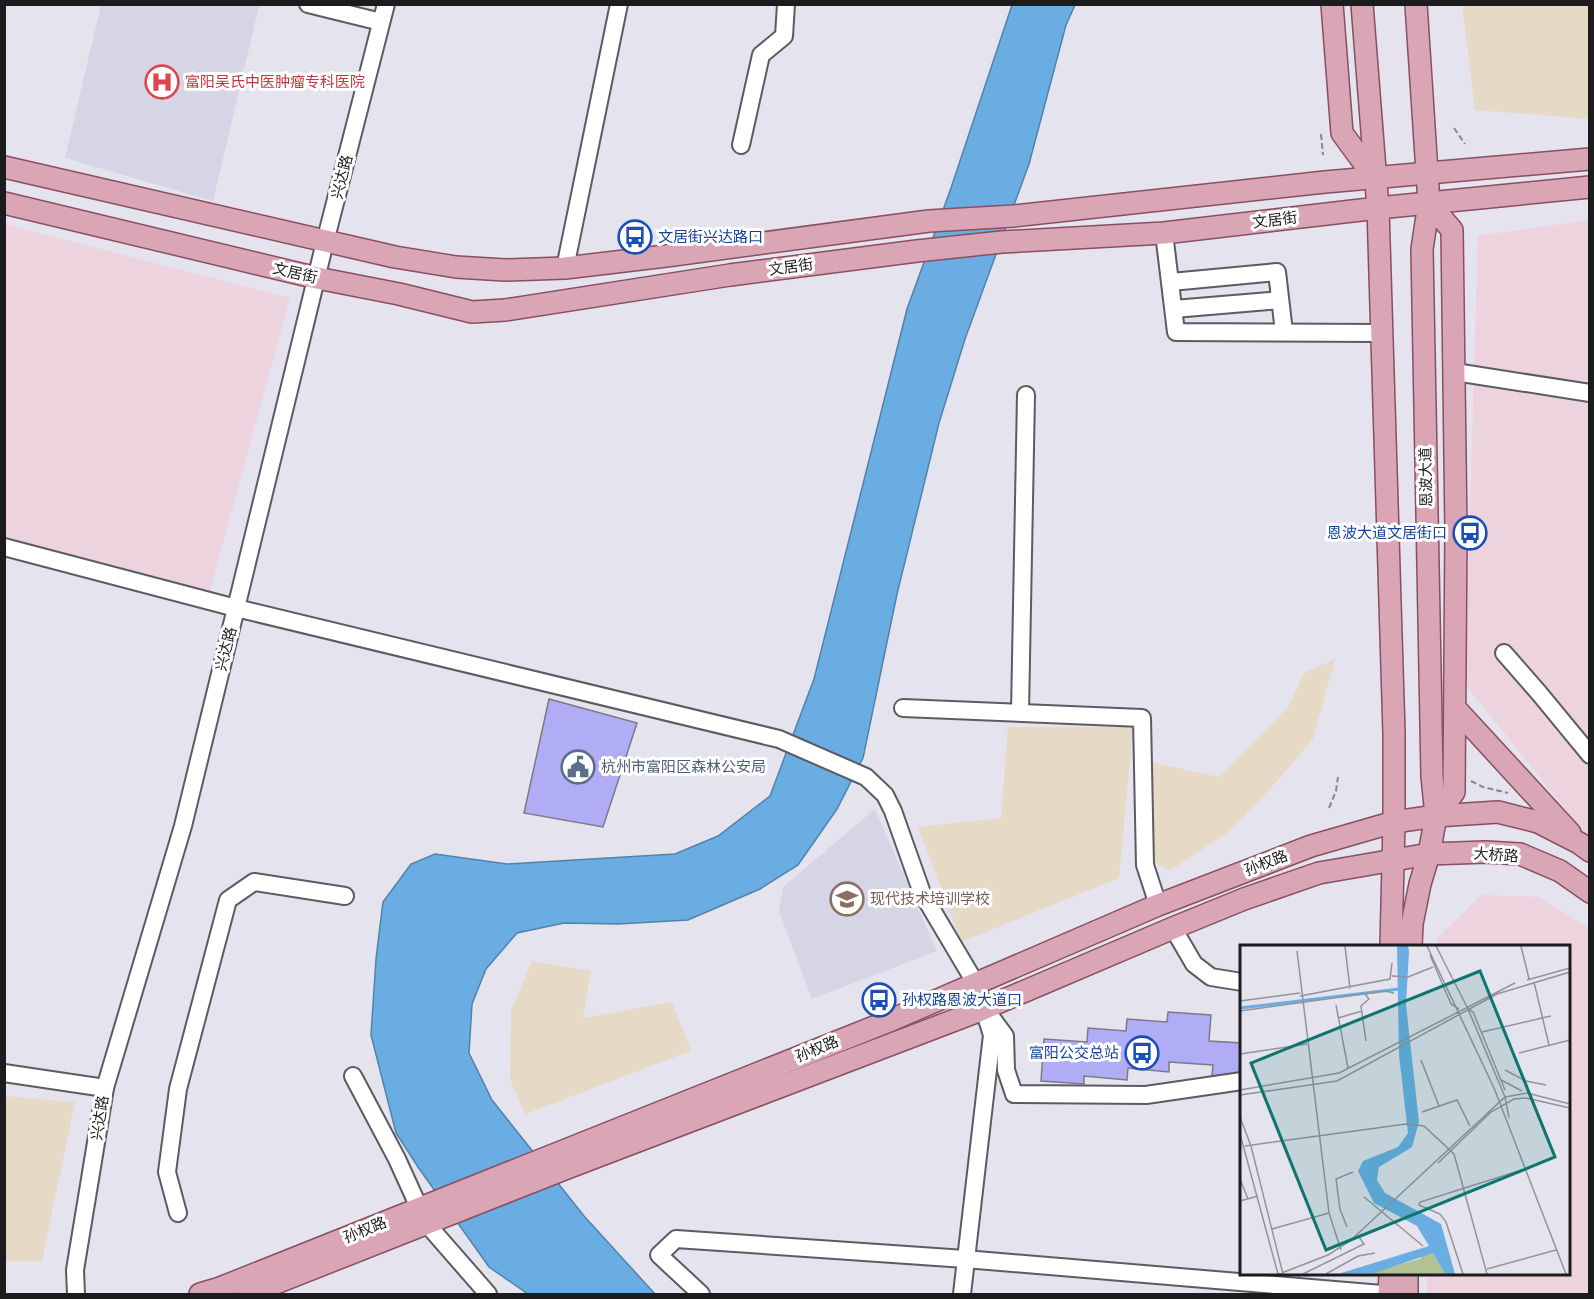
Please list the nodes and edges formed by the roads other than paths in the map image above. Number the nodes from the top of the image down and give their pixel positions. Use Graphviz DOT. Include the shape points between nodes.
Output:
graph roads {
  1 [pos="308,4"];
  2 [pos="386,4"];
  3 [pos="619,4"];
  4 [pos="786,4"];
  5 [pos="1332,4"];
  6 [pos="1362,4"];
  7 [pos="1416,4"];
  8 [pos="381,22"];
  9 [pos="741,145"];
  10 [pos="1590,159"];
  11 [pos="4,167"];
  12 [pos="1427,172"];
  13 [pos="1375,178"];
  14 [pos="1590,187"];
  15 [pos="4,203"];
  16 [pos="1429,203"];
  17 [pos="1378,208"];
  18 [pos="1164,233"];
  19 [pos="325,242"];
  20 [pos="565,268"];
  21 [pos="317,278"];
  22 [pos="1171,282"];
  23 [pos="1280,300"];
  24 [pos="1173,309"];
  25 [pos="1284,332"];
  26 [pos="1382,333"];
  27 [pos="1455,372"];
  28 [pos="1590,393"];
  29 [pos="1026,395"];
  30 [pos="4,547"];
  31 [pos="236,608"];
  32 [pos="1504,653"];
  33 [pos="903,708"];
  34 [pos="1455,708"];
  35 [pos="1020,712"];
  36 [pos="1590,755"];
  37 [pos="1436,816"];
  38 [pos="1394,822"];
  39 [pos="1584,847"];
  40 [pos="1429,854"];
  41 [pos="1393,859"];
  42 [pos="1590,892"];
  43 [pos="345,896"];
  44 [pos="1158,905"];
  45 [pos="1173,928"];
  46 [pos="1392,945"];
  47 [pos="1411,945"];
  48 [pos="1240,982"];
  49 [pos="976,984"];
  50 [pos="985,1008"];
  51 [pos="4,1072"];
  52 [pos="353,1076"];
  53 [pos="1240,1081"];
  54 [pos="105,1088"];
  55 [pos="564,1160"];
  56 [pos="178,1213"];
  57 [pos="423,1215"];
  58 [pos="965,1259"];
  59 [pos="1389,1275"];
  60 [pos="1407,1275"];
  61 [pos="76,1294"];
  62 [pos="200,1294"];
  63 [pos="248,1294"];
  64 [pos="488,1294"];
  65 [pos="701,1294"];
  66 [pos="962,1294"];
  67 [pos="1382,1294"];
  68 [pos="1389,1294"];
  69 [pos="1407,1294"];
  1 -- 8 [label="street"];
  2 -- 8 [label="street, 兴达路"];
  3 -- 20 [label="street"];
  4 -- 9 [label="street" via="784,36 761,55"];
  5 -- 13 [label="main road" via="1342,133"];
  6 -- 13 [label="main road"];
  7 -- 12 [label="main road, 恩波大道"];
  8 -- 19 [label="street, 兴达路"];
  10 -- 12 [label="main road, 文居街"];
  11 -- 19 [label="main road, 文居街"];
  12 -- 13 [label="main road, 文居街"];
  12 -- 16 [label="main road, 恩波大道"];
  13 -- 17 [label="main road"];
  13 -- 20 [label="main road, 文居街" via="1014,216 929,221"];
  14 -- 16 [label="main road, 文居街"];
  15 -- 21 [label="main road, 文居街"];
  16 -- 17 [label="main road, 文居街"];
  16 -- 27 [label="main road" via="1452,230"];
  16 -- 37 [label="main road, 恩波大道" via="1422,249 1431,764"];
  17 -- 18 [label="main road, 文居街"];
  17 -- 26 [label="main road"];
  18 -- 21 [label="main road, 文居街" via="917,251 472,312"];
  18 -- 22 [label="street"];
  19 -- 20 [label="main road, 文居街" via="456,267"];
  19 -- 21 [label="street, 兴达路"];
  21 -- 31 [label="street, 兴达路"];
  22 -- 23 [label="street" via="1277,272"];
  22 -- 24 [label="street"];
  23 -- 24 [label="street"];
  23 -- 25 [label="street"];
  24 -- 25 [label="street" via="1176,332"];
  25 -- 26 [label="street"];
  26 -- 38 [label="main road"];
  27 -- 28 [label="street"];
  27 -- 34 [label="main road"];
  29 -- 35 [label="street"];
  30 -- 31 [label="street"];
  31 -- 49 [label="street" via="779,739 866,777 885,795 922,893"];
  31 -- 54 [label="street, 兴达路" via="183,826"];
  32 -- 36 [label="street"];
  33 -- 35 [label="street"];
  34 -- 37 [label="main road" via="1454,792"];
  34 -- 39 [label="main road"];
  35 -- 44 [label="street" via="1142,718 1145,864"];
  37 -- 38 [label="main road, 孙权路"];
  37 -- 39 [label="main road" via="1498,812 1538,822"];
  37 -- 40 [label="main road, 恩波大道"];
  38 -- 41 [label="main road"];
  38 -- 44 [label="main road, 孙权路" via="1311,846"];
  40 -- 41 [label="main road, 孙权路"];
  40 -- 42 [label="main road, 大桥路" via="1520,854 1560,872"];
  40 -- 47 [label="main road, 恩波大道" via="1412,924"];
  41 -- 45 [label="main road, 孙权路" via="1319,873"];
  41 -- 46 [label="main road"];
  43 -- 56 [label="street" via="254,882 228,900 178,1089 167,1172"];
  44 -- 49 [label="main road, 孙权路"];
  45 -- 48 [label="street" via="1194,964 1211,977"];
  45 -- 50 [label="main road, 孙权路"];
  49 -- 50 [label="street"];
  49 -- 55 [label="main road, 孙权路"];
  50 -- 53 [label="street" via="1005,1036 1006,1070 1014,1094 1146,1095"];
  50 -- 55 [label="main road, 孙权路"];
  50 -- 58 [label="street" via="992,1035"];
  51 -- 54 [label="street"];
  52 -- 57 [label="street"];
  54 -- 61 [label="street, 兴达路" via="75,1270"];
  55 -- 57 [label="main road, 孙权路"];
  57 -- 62 [label="main road, 孙权路"];
  57 -- 63 [label="main road, 孙权路"];
  57 -- 64 [label="street"];
  58 -- 65 [label="street" via="676,1239 659,1255"];
  58 -- 66 [label="street"];
  58 -- 67 [label="street"];
  59 -- 68 [label="main road"];
  60 -- 69 [label="main road"];
}
